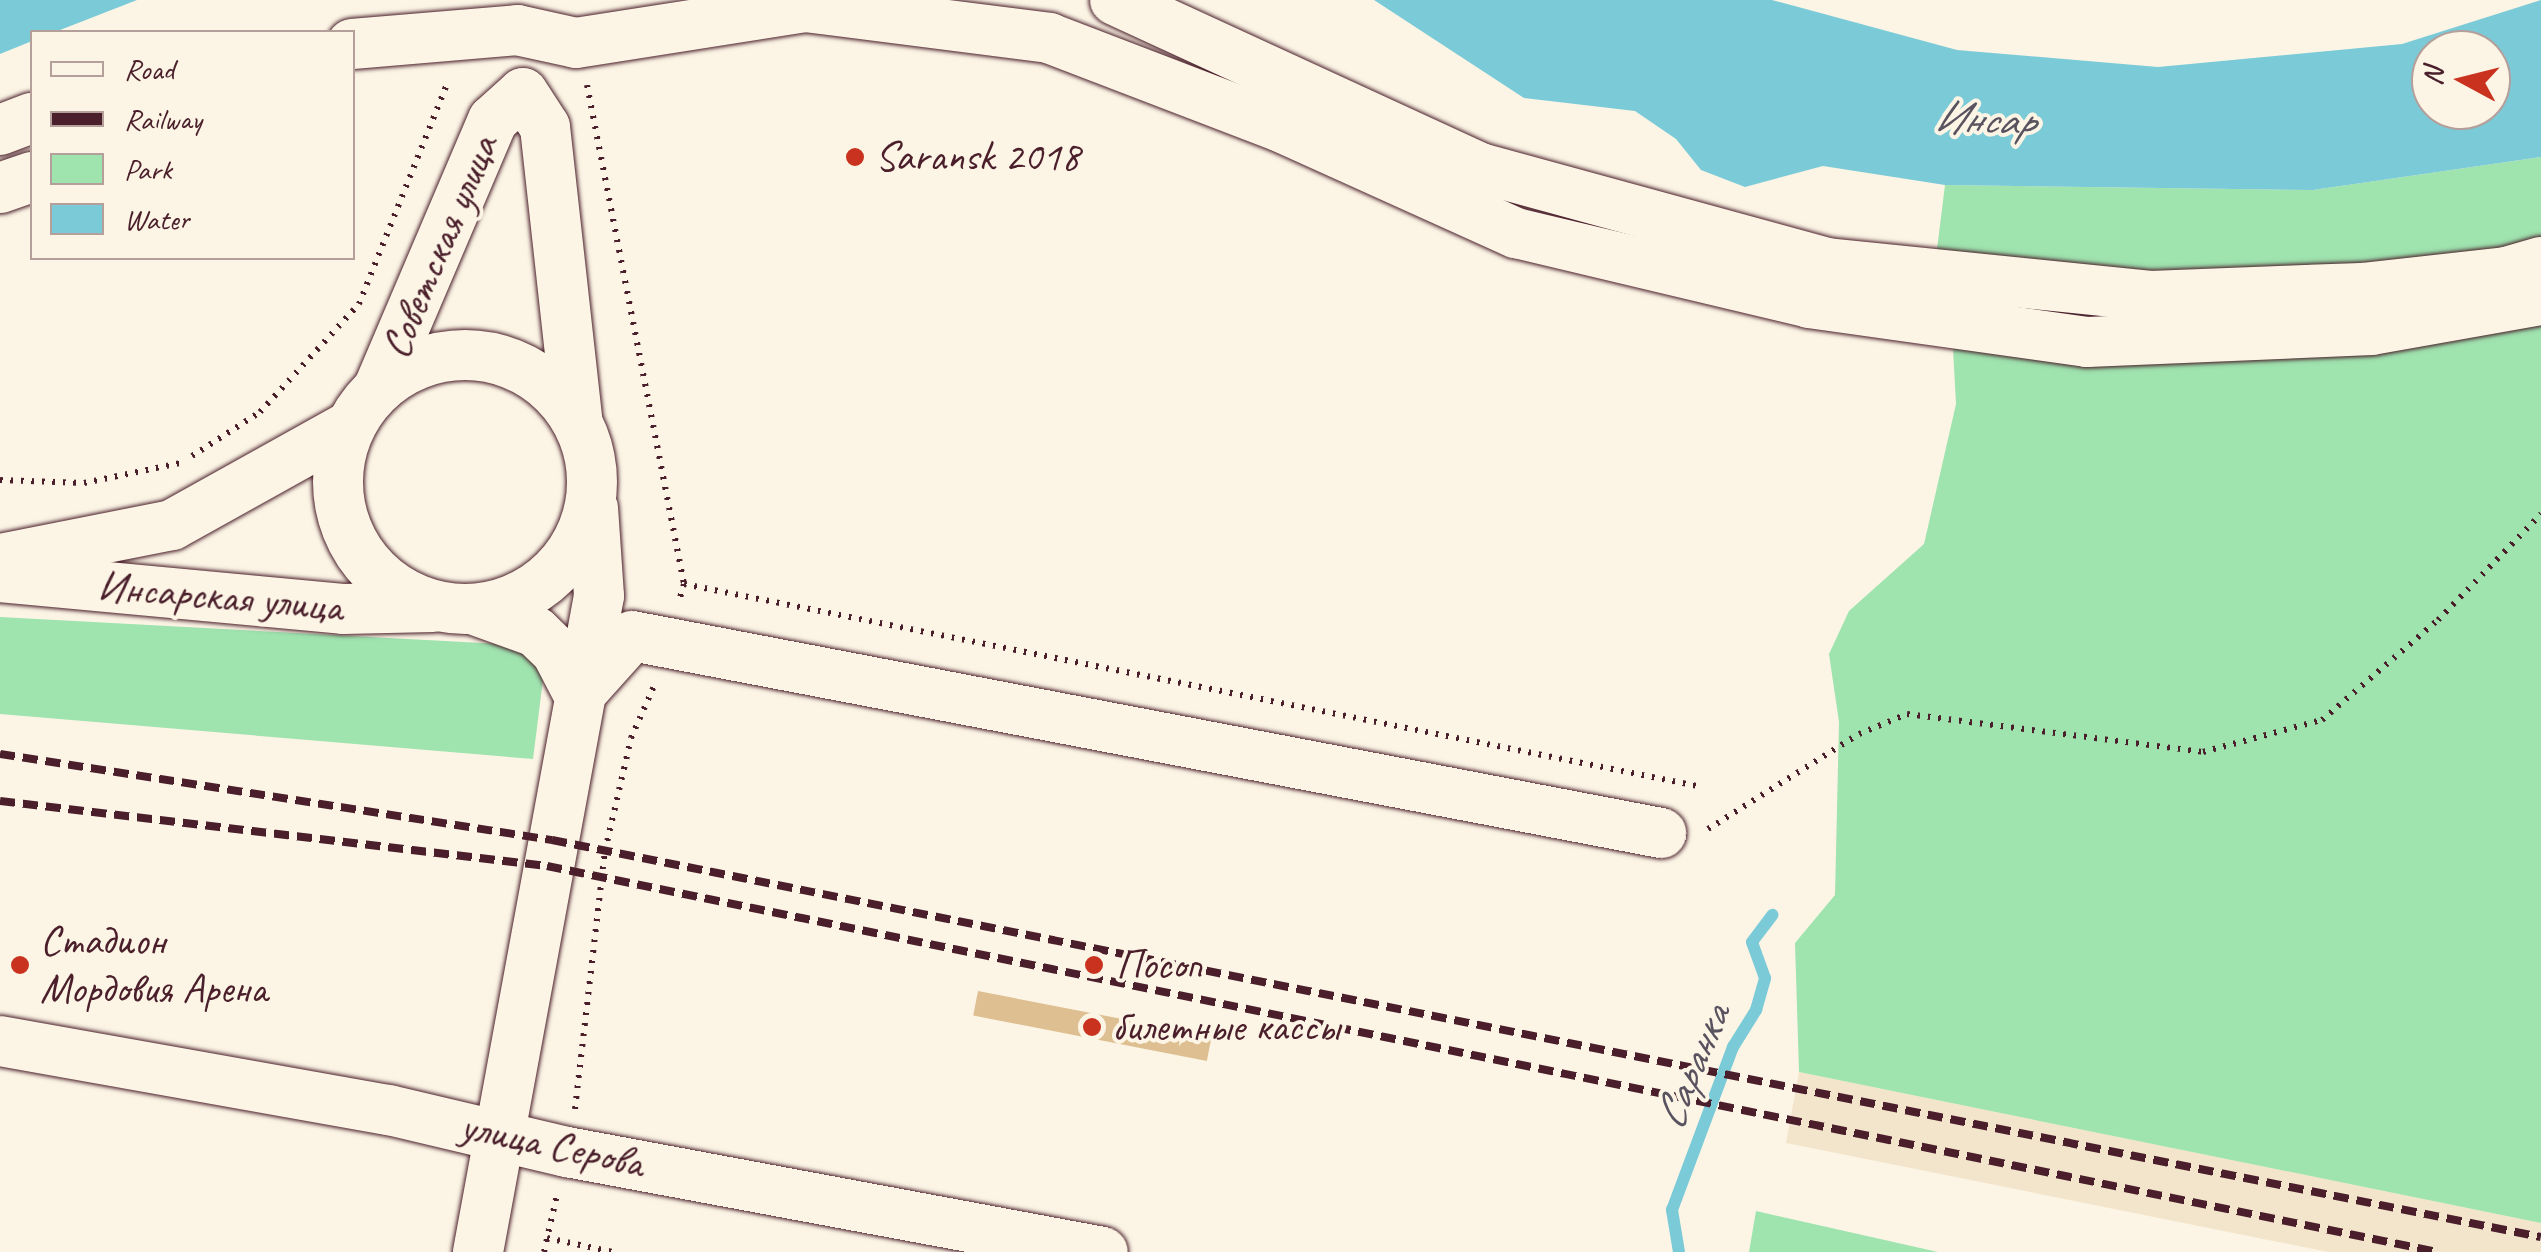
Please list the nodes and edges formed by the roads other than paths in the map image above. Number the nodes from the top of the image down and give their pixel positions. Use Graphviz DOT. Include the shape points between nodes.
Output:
graph roads {
  1 [pos="742,0"];
  2 [pos="1115,0"];
  3 [pos="662,30"];
  4 [pos="355,44"];
  5 [pos="30,119"];
  6 [pos="0,130"];
  7 [pos="30,178"];
  8 [pos="0,188"];
  9 [pos="2541,262"];
  10 [pos="2541,300"];
  11 [pos="379,387"];
  12 [pos="576,419"];
  13 [pos="350,426"];
  14 [pos="592,493"];
  15 [pos="0,559"];
  16 [pos="0,576"];
  17 [pos="457,608"];
  18 [pos="579,695"];
  19 [pos="1661,833"];
  20 [pos="0,1041"];
  21 [pos="500,1134"];
  22 [pos="481,1235"];
  23 [pos="1103,1252"];
  1 -- 3 [label="street"];
  2 -- 9 [label="street" via="1480,168 1827,263 2150,296 2362,288"];
  3 -- 4 [label="street" via="576,43 517,30"];
  3 -- 10 [label="street" via="805,7 1049,38 1282,128 1516,233 1808,303 2087,342 2372,330"];
  5 -- 6 [label="street"];
  7 -- 8 [label="street"];
  11 -- 12 [label="street" via="429,360 486,355 522,367 553,389"];
  11 -- 12 [label="street, Советская улица" via="494,120 523,92 545,127"];
  11 -- 13 [label="street"];
  12 -- 14 [label="street" via="590,455"];
  13 -- 15 [label="street, Инсарская улица" via="172,524"];
  13 -- 17 [label="street" via="339,463 339,502 351,539 404,594"];
  14 -- 17 [label="street" via="584,530 565,562 538,587"];
  14 -- 18 [label="street" via="599,596"];
  16 -- 17 [label="street, Инсарская улица" via="343,609"];
  17 -- 18 [label="street" via="536,632 556,652"];
  18 -- 19 [label="street" via="632,636"];
  18 -- 21 [label="street"];
  20 -- 21 [label="street, улица Серова"];
  21 -- 22 [label="street"];
  21 -- 23 [label="street, улица Серова"];
}
